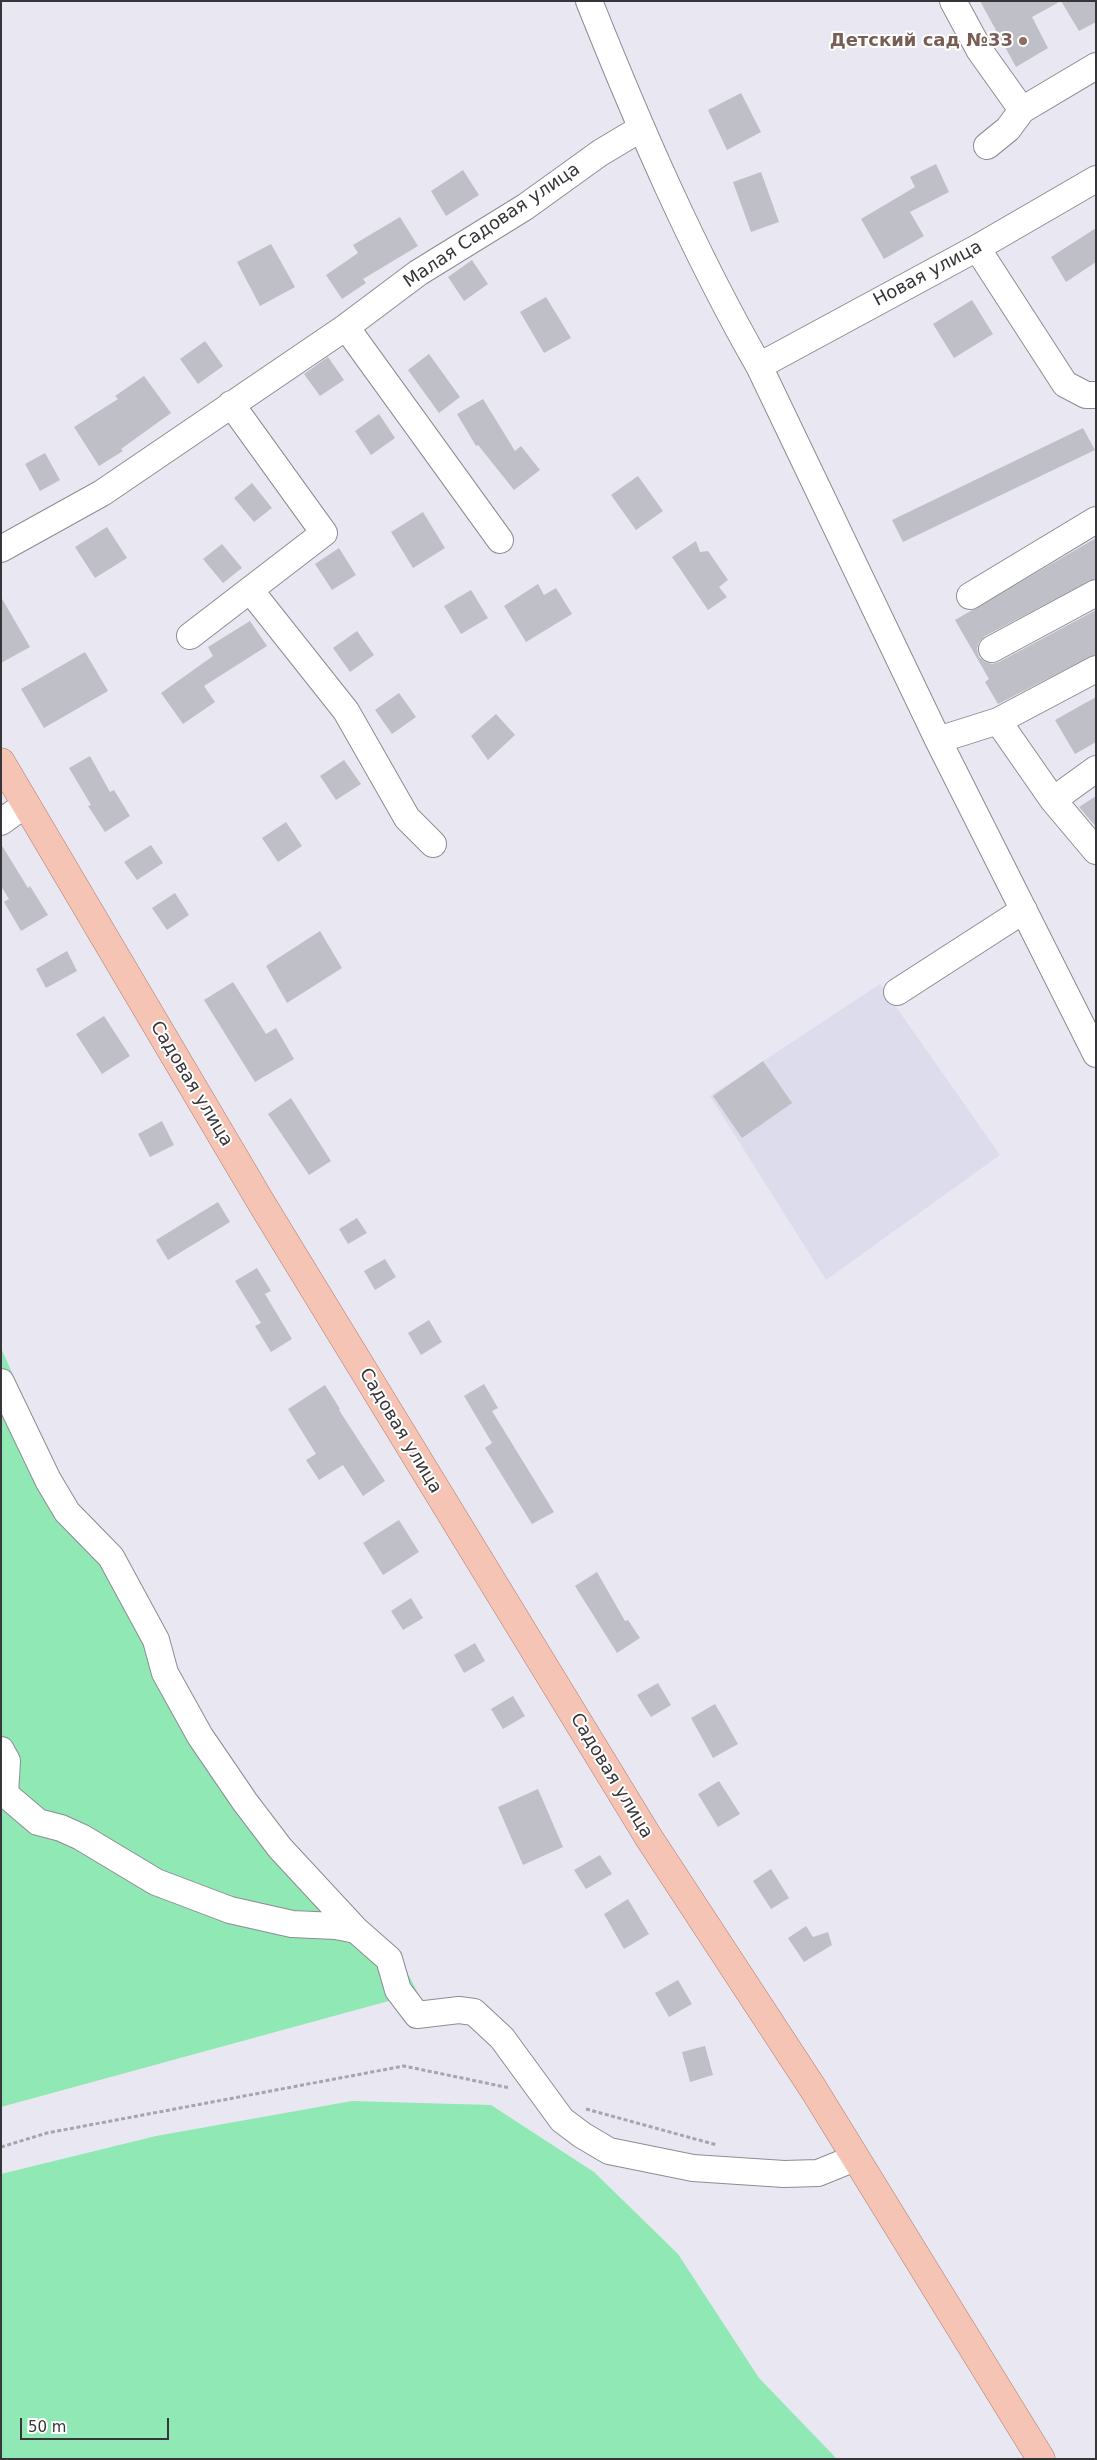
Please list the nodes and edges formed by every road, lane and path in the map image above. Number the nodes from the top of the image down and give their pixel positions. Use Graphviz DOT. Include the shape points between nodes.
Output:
graph roads {
  1 [pos="589,1"];
  2 [pos="953,1"];
  3 [pos="1096,66"];
  4 [pos="1022,110"];
  5 [pos="640,129"];
  6 [pos="987,146"];
  7 [pos="1096,179"];
  8 [pos="977,248"];
  9 [pos="346,328"];
  10 [pos="759,366"];
  11 [pos="1096,395"];
  12 [pos="231,404"];
  13 [pos="1096,520"];
  14 [pos="500,540"];
  15 [pos="1,549"];
  16 [pos="250,590"];
  17 [pos="1096,593"];
  18 [pos="970,596"];
  19 [pos="190,636"];
  20 [pos="992,649"];
  21 [pos="1096,669"];
  22 [pos="998,721"];
  23 [pos="938,740"];
  24 [pos="1,762"];
  25 [pos="1096,769"];
  26 [pos="1053,800"];
  27 [pos="26,804"];
  28 [pos="1,822"];
  29 [pos="433,844"];
  30 [pos="1096,851"];
  31 [pos="1024,910"];
  32 [pos="897,992"];
  33 [pos="1096,1054"];
  34 [pos="1,1382"];
  35 [pos="1,1750"];
  36 [pos="3,1795"];
  37 [pos="356,1930"];
  38 [pos="513,2088"];
  39 [pos="586,2108"];
  40 [pos="720,2146"];
  41 [pos="1,2147"];
  42 [pos="855,2158"];
  43 [pos="1041,2459"];
  1 -- 5 [label="street"];
  2 -- 4 [label="street" via="980,51"];
  3 -- 4 [label="street"];
  4 -- 6 [label="street" via="1008,129"];
  5 -- 9 [label="street, Малая Садовая улица" via="600,153 525,207 418,273"];
  5 -- 10 [label="street" via="730,316"];
  7 -- 8 [label="street, Новая улица"];
  8 -- 10 [label="street, Новая улица"];
  8 -- 11 [label="street" via="1065,384 1086,395"];
  9 -- 12 [label="street, Малая Садовая улица"];
  9 -- 14 [label="street"];
  10 -- 23 [label="street"];
  12 -- 15 [label="street, Малая Садовая улица" via="102,493"];
  12 -- 16 [label="street" via="324,533"];
  13 -- 18 [label="street"];
  16 -- 19 [label="street"];
  16 -- 29 [label="street" via="346,711 407,818"];
  17 -- 20 [label="street"];
  21 -- 22 [label="street"];
  22 -- 23 [label="street"];
  22 -- 26 [label="street"];
  23 -- 31 [label="street"];
  24 -- 27 [label="main road, Садовая улица"];
  25 -- 26 [label="street"];
  26 -- 30 [label="street"];
  27 -- 28 [label="street"];
  27 -- 42 [label="main road, Садовая улица" via="262,1204 644,1830"];
  31 -- 32 [label="street"];
  31 -- 33 [label="street"];
  34 -- 37 [label="street" via="67,1512 111,1557 133,1595 156,1640 165,1673 200,1736 280,1848"];
  35 -- 36 [label="street" via="7,1761"];
  36 -- 37 [label="street" via="38,1822 81,1837 156,1882 230,1910 292,1924"];
  37 -- 42 [label="street" via="389,1959 398,1990 418,2015 459,2010 474,2012 502,2038 562,2120 609,2151 693,2168 784,2174 818,2173"];
  38 -- 41 [label="path" via="404,2066 47,2134"];
  39 -- 40 [label="path"];
  42 -- 43 [label="main road, Садовая улица"];
}
